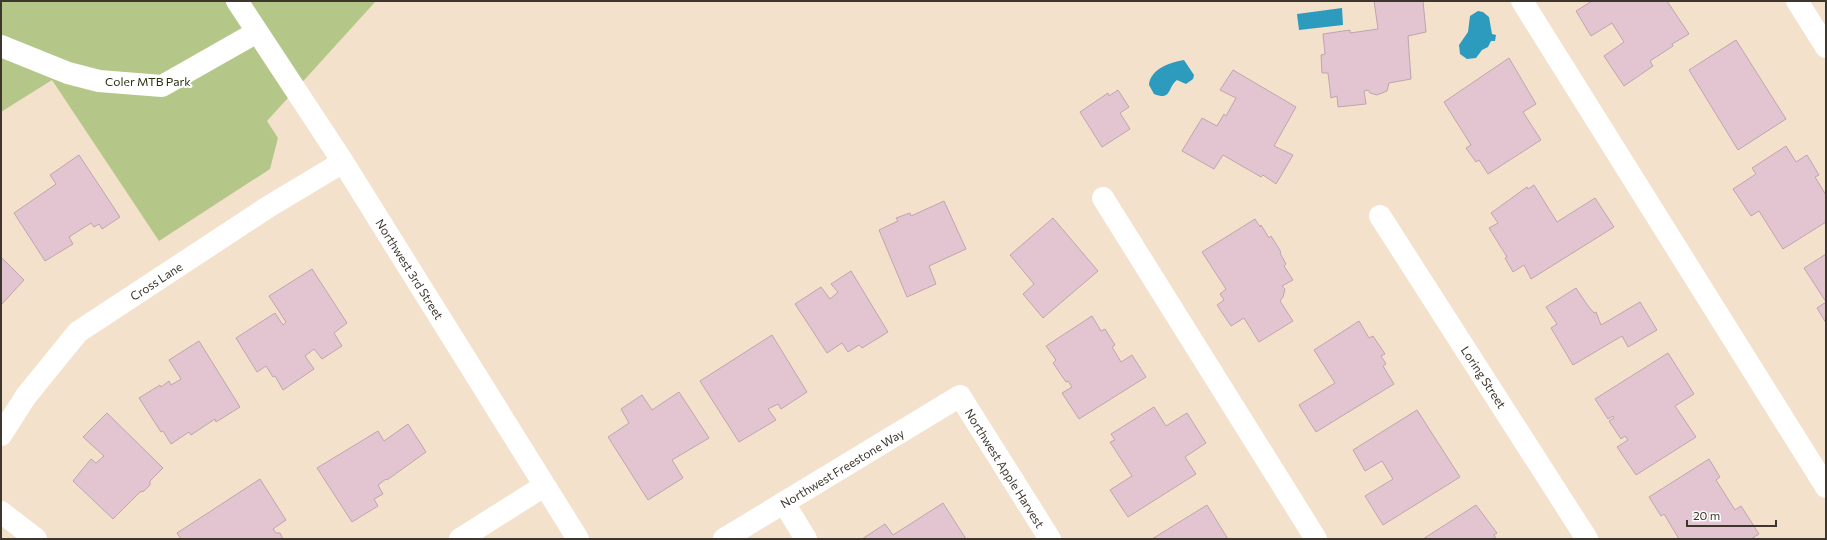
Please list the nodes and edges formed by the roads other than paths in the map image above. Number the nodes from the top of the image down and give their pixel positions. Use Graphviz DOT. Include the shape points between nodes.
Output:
graph roads {
  1 [pos="237,1"];
  2 [pos="1522,1"];
  3 [pos="1797,1"];
  4 [pos="257,32"];
  5 [pos="1,46"];
  6 [pos="1826,47"];
  7 [pos="343,162"];
  8 [pos="1103,198"];
  9 [pos="1380,216"];
  10 [pos="960,396"];
  11 [pos="1,435"];
  12 [pos="544,486"];
  13 [pos="1826,486"];
  14 [pos="784,503"];
  15 [pos="1,512"];
  16 [pos="36,539"];
  17 [pos="460,539"];
  18 [pos="578,539"];
  19 [pos="724,539"];
  20 [pos="806,539"];
  21 [pos="1050,539"];
  22 [pos="1316,539"];
  23 [pos="1587,539"];
  1 -- 4 [label="street, Northwest 3rd Street"];
  2 -- 13 [label="street"];
  3 -- 6 [label="street"];
  4 -- 5 [label="street" via="162,86 99,81 68,73"];
  4 -- 7 [label="street, Northwest 3rd Street"];
  7 -- 11 [label="street, Cross Lane" via="268,207 78,332 26,396"];
  7 -- 12 [label="street, Northwest 3rd Street"];
  8 -- 22 [label="street"];
  9 -- 23 [label="street, Loring Street"];
  10 -- 14 [label="street, Northwest Freestone Way"];
  10 -- 21 [label="street, Northwest Apple Harvest"];
  12 -- 17 [label="street"];
  12 -- 18 [label="street, Northwest 3rd Street"];
  14 -- 19 [label="street, Northwest Freestone Way"];
  14 -- 20 [label="street"];
  15 -- 16 [label="street"];
}
